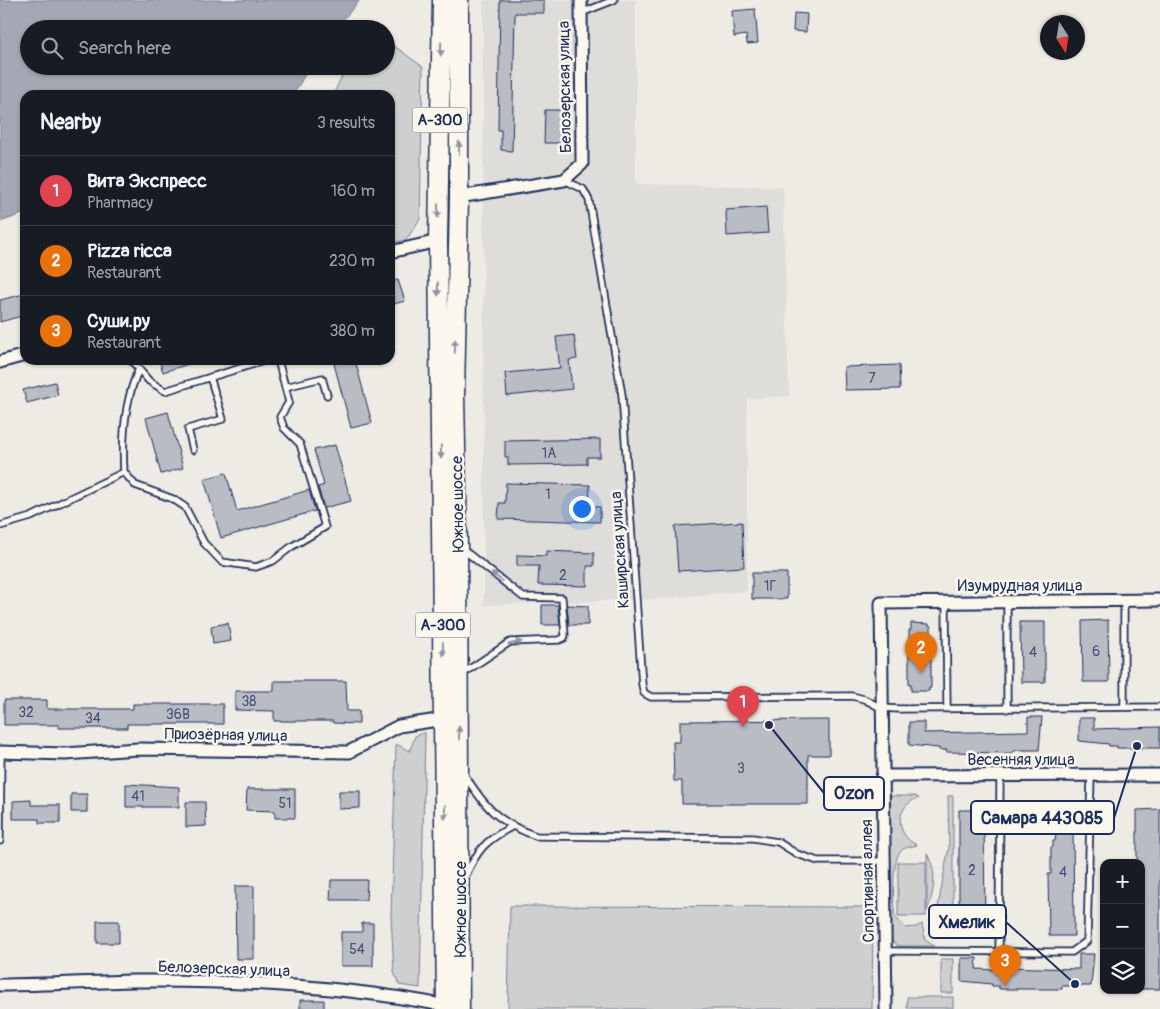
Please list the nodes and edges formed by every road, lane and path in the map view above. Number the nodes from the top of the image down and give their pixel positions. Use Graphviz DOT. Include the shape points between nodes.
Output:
graph roads {
  1 [pos="442,0"];
  2 [pos="459,0"];
  3 [pos="581,0"];
  4 [pos="614,0"];
  5 [pos="580,13"];
  6 [pos="564,180"];
  7 [pos="459,197"];
  8 [pos="438,241"];
  9 [pos="395,251"];
  10 [pos="20,356"];
  11 [pos="0,362"];
  12 [pos="135,365"];
  13 [pos="250,365"];
  14 [pos="279,365"];
  15 [pos="139,369"];
  16 [pos="210,377"];
  17 [pos="285,386"];
  18 [pos="327,395"];
  19 [pos="193,450"];
  20 [pos="124,472"];
  21 [pos="0,526"];
  22 [pos="458,546"];
  23 [pos="1124,600"];
  24 [pos="1160,600"];
  25 [pos="1006,601"];
  26 [pos="946,602"];
  27 [pos="881,603"];
  28 [pos="458,676"];
  29 [pos="1124,707"];
  30 [pos="881,708"];
  31 [pos="1160,708"];
  32 [pos="947,709"];
  33 [pos="1007,709"];
  34 [pos="444,719"];
  35 [pos="0,752"];
  36 [pos="459,766"];
  37 [pos="1160,775"];
  38 [pos="882,776"];
  39 [pos="1000,776"];
  40 [pos="1091,776"];
  41 [pos="512,827"];
  42 [pos="0,841"];
  43 [pos="883,861"];
  44 [pos="460,889"];
  45 [pos="884,951"];
  46 [pos="999,952"];
  47 [pos="0,985"];
  48 [pos="451,1008"];
  49 [pos="886,1009"];
  1 -- 8 [label="main road, Южное шоссе / А-300, one-way"];
  7 -- 2 [label="main road, Южное шоссе / А-300, one-way"];
  3 -- 5 [label="street, Белозерская улица"];
  4 -- 5 [label="lane"];
  5 -- 6 [label="street, Белозерская улица" via="582,164"];
  6 -- 7 [label="street"];
  6 -- 30 [label="lane, Каширская улица" via="583,189 589,200 622,395 644,693 651,697 852,696"];
  22 -- 7 [label="main road, Южное шоссе / А-300, one-way" via="455,395"];
  8 -- 9 [label="street"];
  8 -- 34 [label="main road, Южное шоссе / А-300, one-way"];
  10 -- 11 [label="street"];
  12 -- 15 [label="lane"];
  13 -- 16 [label="lane"];
  14 -- 17 [label="lane"];
  15 -- 16 [label="lane" via="149,381 166,391"];
  15 -- 20 [label="lane" via="130,387 122,444"];
  16 -- 19 [label="lane" via="223,419 188,429"];
  17 -- 18 [label="lane" via="322,378"];
  17 -- 20 [label="lane" via="289,402 280,417 284,428 300,444 325,526 273,561 256,567 222,562 204,543 185,507 135,485"];
  20 -- 21 [label="lane" via="31,517"];
  22 -- 28 [label="main road, Южное шоссе / А-300"];
  28 -- 22 [label="lane, one-way" via="510,642 559,640 565,635 562,598 523,597"];
  23 -- 24 [label="street, Изумрудная улица"];
  23 -- 25 [label="street, Изумрудная улица"];
  23 -- 29 [label="lane"];
  25 -- 26 [label="street, Изумрудная улица"];
  25 -- 33 [label="lane"];
  26 -- 27 [label="street, Изумрудная улица"];
  26 -- 32 [label="lane"];
  27 -- 30 [label="street, Спортивная аллея"];
  36 -- 28 [label="main road, Южное шоссе / А-300, one-way"];
  29 -- 31 [label="lane"];
  29 -- 33 [label="lane"];
  30 -- 32 [label="lane"];
  30 -- 38 [label="street, Спортивная аллея"];
  32 -- 33 [label="lane"];
  34 -- 35 [label="street, Приозёрная улица" via="399,726 349,752 138,749 64,754"];
  34 -- 48 [label="main road, Южное шоссе / А-300, one-way"];
  35 -- 42 [label="lane"];
  36 -- 41 [label="lane" via="483,804"];
  36 -- 44 [label="main road, Южное шоссе / А-300"];
  37 -- 40 [label="street, Весенняя улица"];
  38 -- 39 [label="street, Весенняя улица"];
  38 -- 43 [label="street, Спортивная аллея"];
  39 -- 40 [label="street, Весенняя улица"];
  39 -- 46 [label="lane"];
  40 -- 46 [label="lane" via="1087,941 1072,952"];
  41 -- 43 [label="lane" via="536,836 754,838 778,842 797,854 818,861"];
  41 -- 44 [label="lane" via="490,838 474,858"];
  43 -- 45 [label="street, Спортивная аллея"];
  44 -- 48 [label="main road, Южное шоссе / А-300"];
  45 -- 46 [label="lane"];
  45 -- 49 [label="street, Спортивная аллея"];
  47 -- 48 [label="street, Белозерская улица" via="134,981 263,983 385,996"];
}
